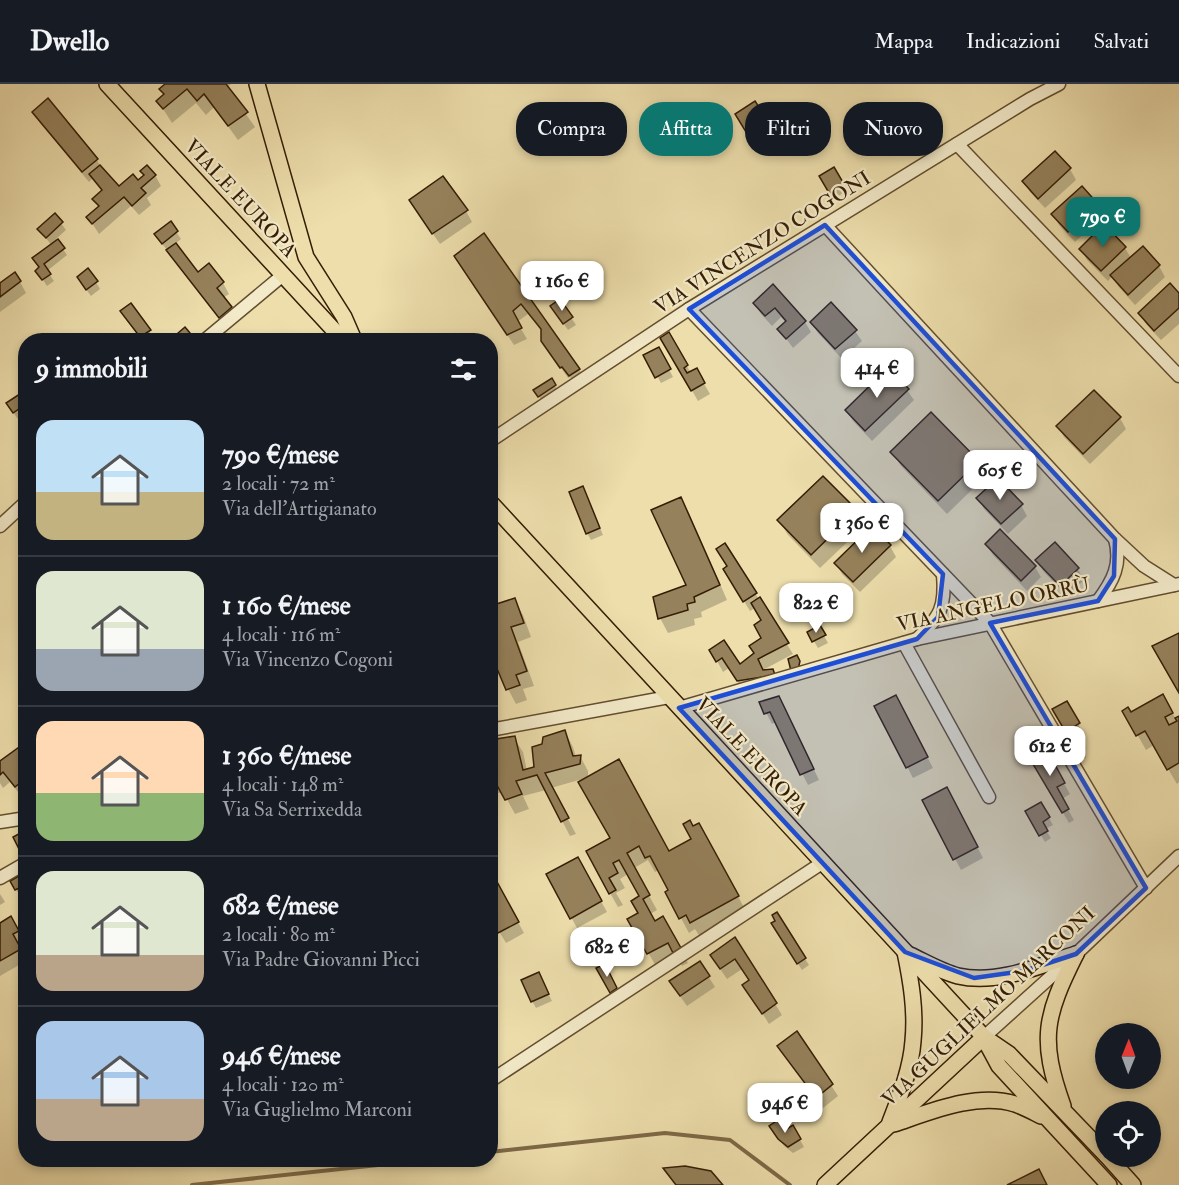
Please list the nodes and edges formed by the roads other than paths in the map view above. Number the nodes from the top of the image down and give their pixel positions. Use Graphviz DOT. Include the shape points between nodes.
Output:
graph roads {
  1 [pos="107,84"];
  2 [pos="257,84"];
  3 [pos="1059,84"];
  4 [pos="957,144"];
  5 [pos="825,225"];
  6 [pos="283,275"];
  7 [pos="689,309"];
  8 [pos="213,333"];
  9 [pos="337,333"];
  10 [pos="351,333"];
  11 [pos="1179,376"];
  12 [pos="498,436"];
  13 [pos="18,509"];
  14 [pos="498,511"];
  15 [pos="0,526"];
  16 [pos="1115,539"];
  17 [pos="943,574"];
  18 [pos="1176,585"];
  19 [pos="1098,601"];
  20 [pos="990,623"];
  21 [pos="917,639"];
  22 [pos="904,643"];
  23 [pos="674,703"];
  24 [pos="498,729"];
  25 [pos="989,797"];
  26 [pos="18,819"];
  27 [pos="0,822"];
  28 [pos="1179,856"];
  29 [pos="822,864"];
  30 [pos="18,868"];
  31 [pos="0,878"];
  32 [pos="1146,888"];
  33 [pos="905,952"];
  34 [pos="1076,954"];
  35 [pos="984,1037"];
  36 [pos="498,1076"];
  37 [pos="1065,1111"];
  38 [pos="1047,1119"];
  39 [pos="888,1126"];
  40 [pos="1095,1144"];
  41 [pos="1116,1167"];
  42 [pos="825,1185"];
  43 [pos="1109,1185"];
  44 [pos="1133,1185"];
  1 -- 6 [label="main road, VIALE EUROPA"];
  2 -- 10 [label="main road" via="306,257"];
  3 -- 4 [label="street, VIA VINCENZO COGONI"];
  4 -- 5 [label="street, VIA VINCENZO COGONI"];
  4 -- 11 [label="street"];
  5 -- 7 [label="street, VIA VINCENZO COGONI"];
  5 -- 16 [label="street"];
  6 -- 8 [label="street"];
  6 -- 9 [label="main road, VIALE EUROPA"];
  7 -- 12 [label="street, VIA VINCENZO COGONI"];
  7 -- 17 [label="street"];
  13 -- 15 [label="street"];
  14 -- 23 [label="main road, VIALE EUROPA"];
  16 -- 18 [label="street" via="1144,566"];
  16 -- 19 [label="street" via="1118,563"];
  17 -- 20 [label="street"];
  17 -- 21 [label="street" via="938,617"];
  18 -- 19 [label="street, VIA ANGELO ORRÙ"];
  19 -- 20 [label="street, VIA ANGELO ORRÙ"];
  20 -- 21 [label="street, VIA ANGELO ORRÙ"];
  20 -- 32 [label="street"];
  21 -- 22 [label="street, VIA ANGELO ORRÙ"];
  22 -- 23 [label="street, VIA ANGELO ORRÙ"];
  22 -- 25 [label="street"];
  23 -- 24 [label="street, VIA ANGELO ORRÙ"];
  23 -- 29 [label="main road, VIALE EUROPA"];
  26 -- 27 [label="street"];
  28 -- 32 [label="street, VIA GUGLIELMO MARCONI"];
  29 -- 33 [label="main road, VIALE EUROPA"];
  29 -- 36 [label="street"];
  30 -- 31 [label="street"];
  32 -- 34 [label="street, VIA GUGLIELMO MARCONI"];
  33 -- 34 [label="main road" via="956,975 974,978 1024,971"];
  33 -- 35 [label="main road, VIALE EUROPA"];
  33 -- 39 [label="main road" via="911,981 914,1042"];
  34 -- 35 [label="street, VIA GUGLIELMO MARCONI"];
  34 -- 37 [label="main road" via="1057,993 1047,1040 1049,1062"];
  35 -- 37 [label="main road, VIALE EUROPA" via="1009,1054"];
  35 -- 38 [label="main road, VIALE EUROPA" via="999,1066"];
  35 -- 39 [label="main road, VIA GUGLIELMO MARCONI"];
  37 -- 40 [label="main road, VIALE EUROPA"];
  38 -- 39 [label="main road" via="1014,1104 988,1101 960,1104"];
  38 -- 43 [label="main road, VIALE EUROPA"];
  39 -- 42 [label="main road, VIA GUGLIELMO MARCONI"];
  41 -- 44 [label="main road, VIALE EUROPA"];
}
